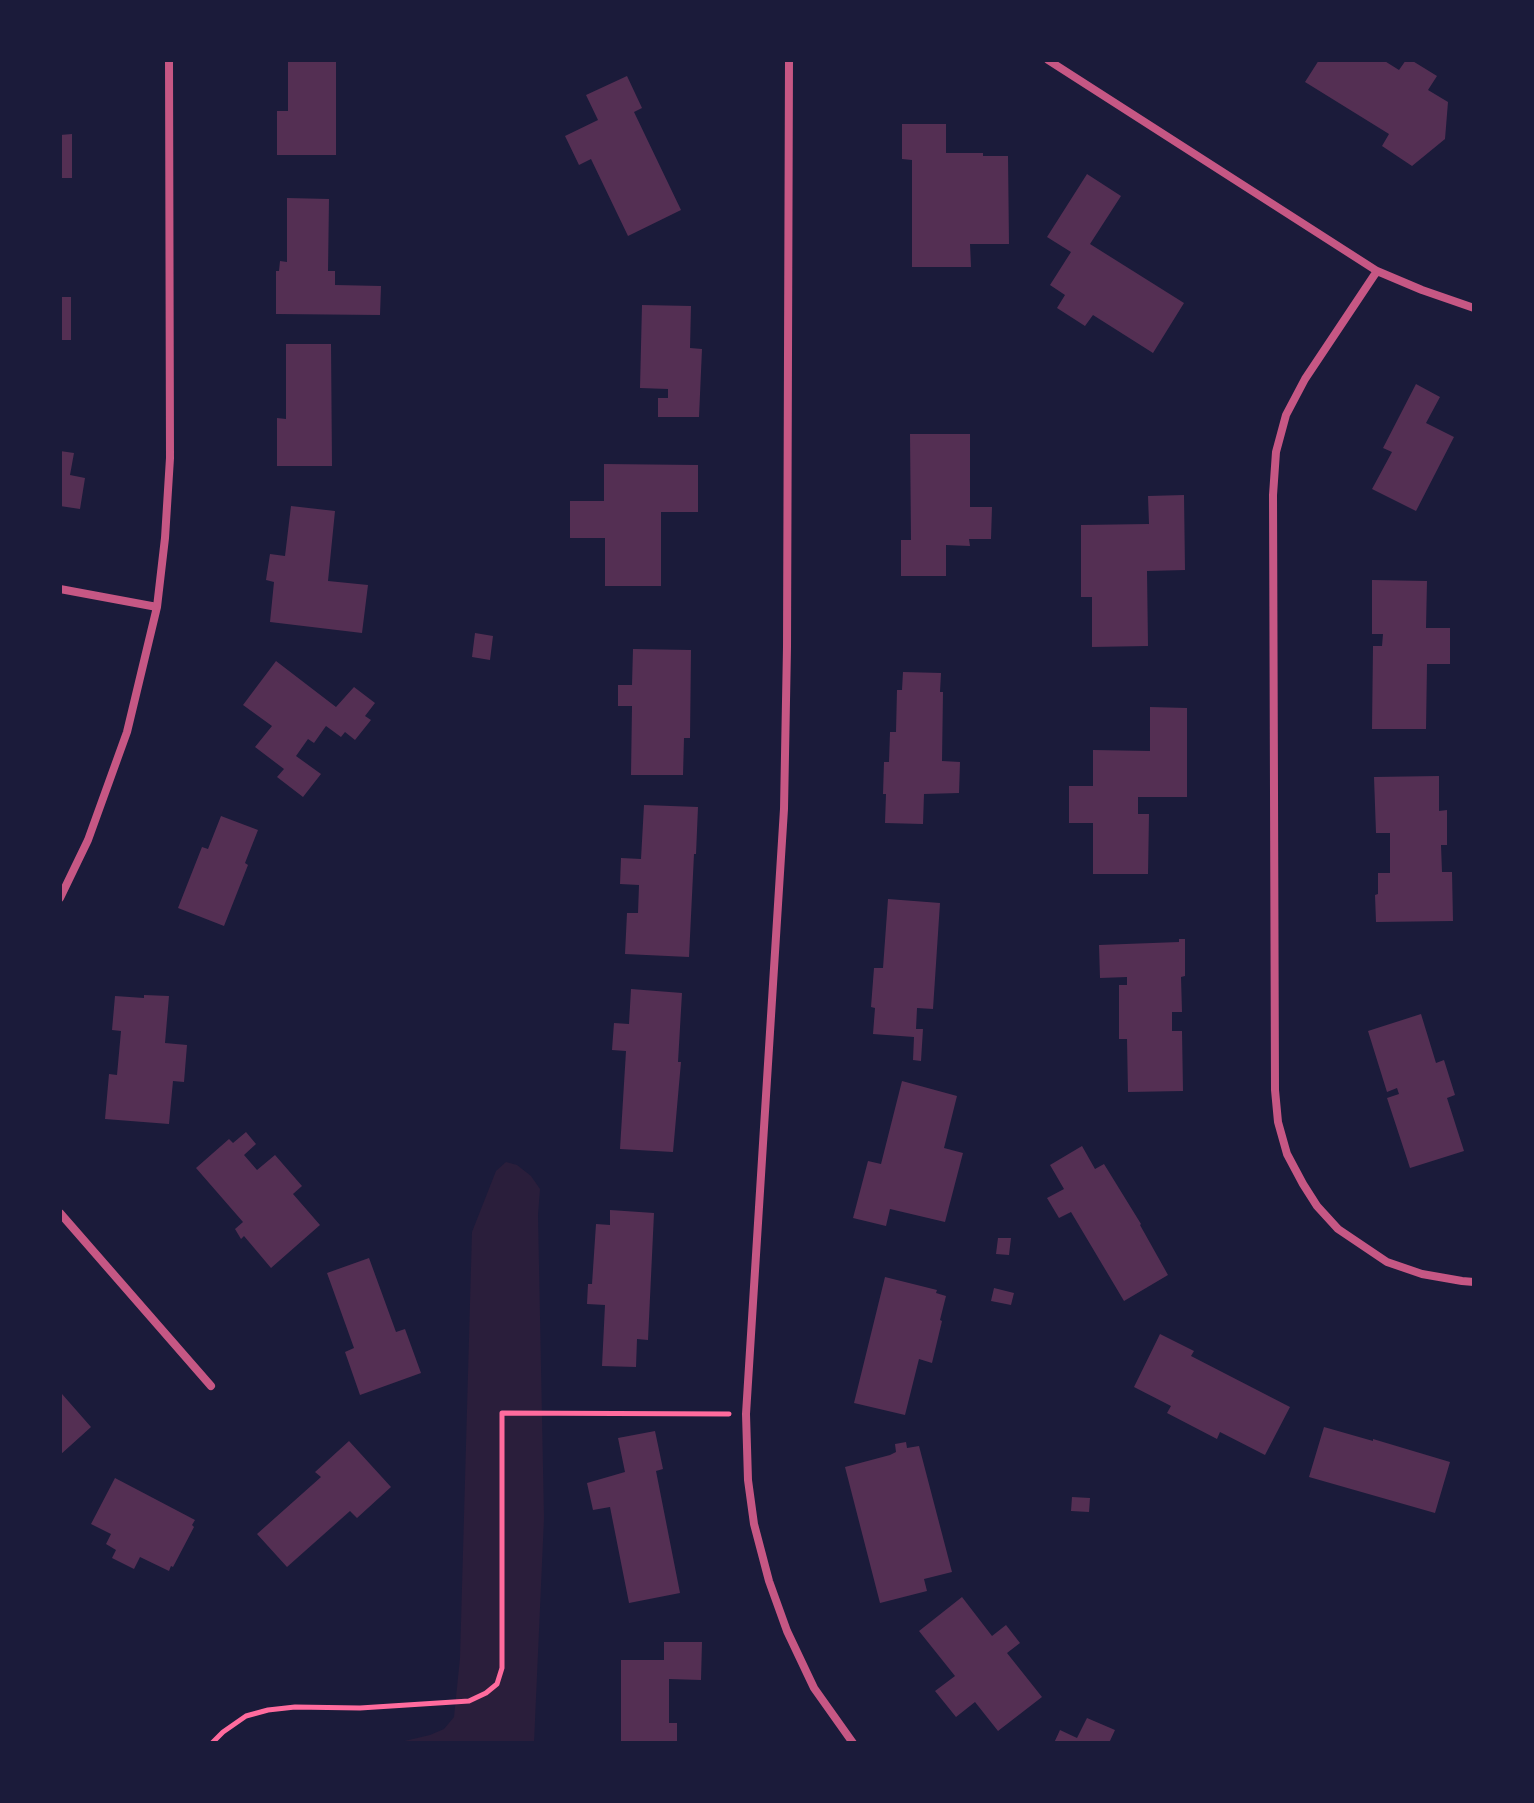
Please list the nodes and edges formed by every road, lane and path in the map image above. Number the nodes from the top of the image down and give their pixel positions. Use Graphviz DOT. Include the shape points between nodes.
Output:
graph roads {
  1 [pos="169,60"];
  2 [pos="789,60"];
  3 [pos="1048,60"];
  4 [pos="1377,271"];
  5 [pos="1474,308"];
  6 [pos="60,589"];
  7 [pos="157,607"];
  8 [pos="60,898"];
  9 [pos="60,1213"];
  10 [pos="1474,1282"];
  11 [pos="211,1386"];
  12 [pos="722,1414"];
  13 [pos="212,1743"];
  14 [pos="853,1743"];
  1 -- 7 [label="street" via="170,458"];
  2 -- 14 [label="street" via="784,809 746,1414 748,1480 758,1539 787,1631 814,1688"];
  3 -- 4 [label="street"];
  4 -- 5 [label="street"];
  4 -- 10 [label="street" via="1305,379 1286,415 1276,452 1278,1122 1303,1184 1338,1229 1387,1262"];
  6 -- 7 [label="street"];
  7 -- 8 [label="street" via="127,732 88,840"];
  9 -- 11 [label="street"];
  12 -- 13 [label="path" via="502,1413 502,1668 497,1684 469,1701 268,1710 246,1716"];
}
